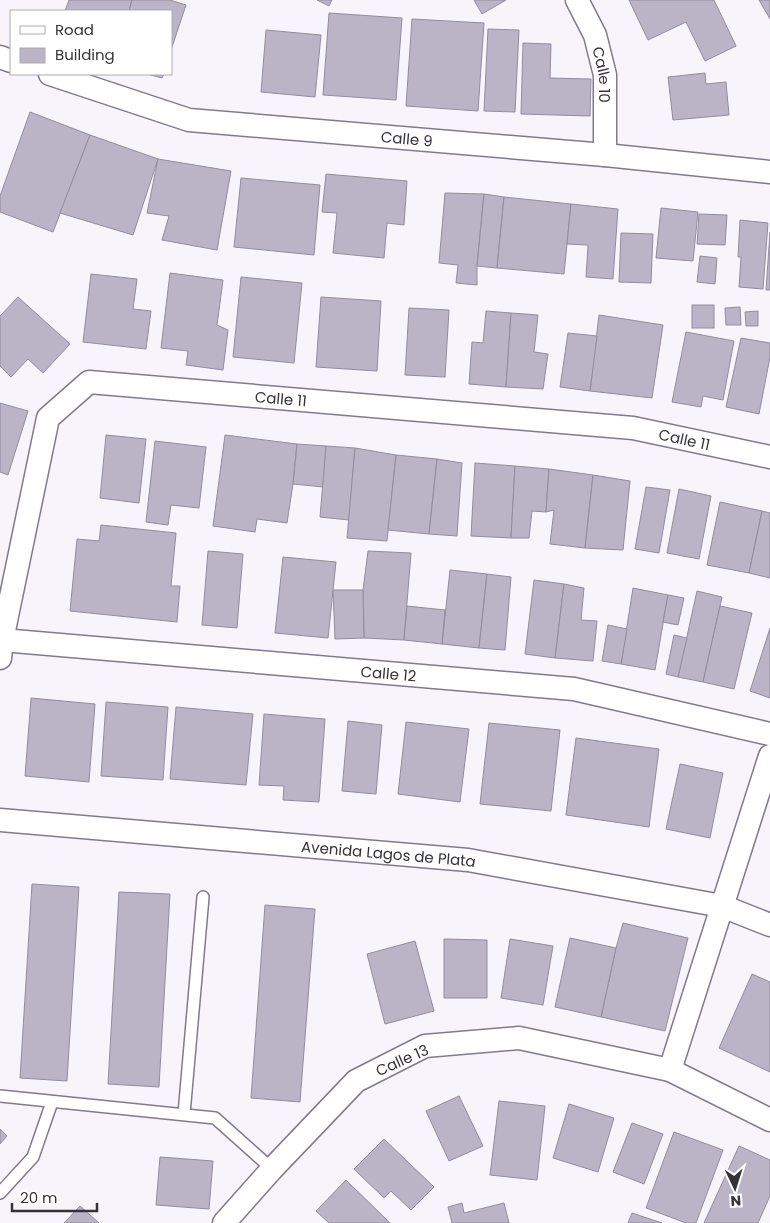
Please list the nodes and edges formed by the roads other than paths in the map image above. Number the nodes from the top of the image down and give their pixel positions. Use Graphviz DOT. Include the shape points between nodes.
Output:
graph roads {
  1 [pos="577,0"];
  2 [pos="53,75"];
  3 [pos="605,155"];
  4 [pos="770,172"];
  5 [pos="770,457"];
  6 [pos="1,649"];
  7 [pos="770,734"];
  8 [pos="770,756"];
  9 [pos="0,820"];
  10 [pos="203,897"];
  11 [pos="722,906"];
  12 [pos="770,925"];
  13 [pos="670,1070"];
  14 [pos="0,1096"];
  15 [pos="52,1102"];
  16 [pos="184,1114"];
  17 [pos="770,1120"];
  18 [pos="272,1170"];
  19 [pos="0,1193"];
  20 [pos="224,1223"];
  1 -- 3 [label="street, Calle 10" via="595,35 606,75"];
  2 -- 3 [label="street, Calle 9" via="189,120"];
  3 -- 4 [label="street, Calle 9"];
  5 -- 6 [label="street, Calle 11" via="633,428 89,382 48,418"];
  6 -- 7 [label="street, Calle 12" via="574,690"];
  8 -- 11 [label="street"];
  9 -- 11 [label="street, Avenida Lagos de Plata" via="468,860"];
  10 -- 16 [label="lane"];
  11 -- 12 [label="street, Avenida Lagos de Plata"];
  11 -- 13 [label="street"];
  13 -- 17 [label="street, Calle 13"];
  13 -- 18 [label="street, Calle 13" via="519,1038 425,1046 356,1081"];
  14 -- 15 [label="lane"];
  15 -- 16 [label="lane"];
  15 -- 19 [label="lane" via="33,1158"];
  16 -- 18 [label="lane" via="215,1118"];
  18 -- 20 [label="street, Calle 13"];
}
